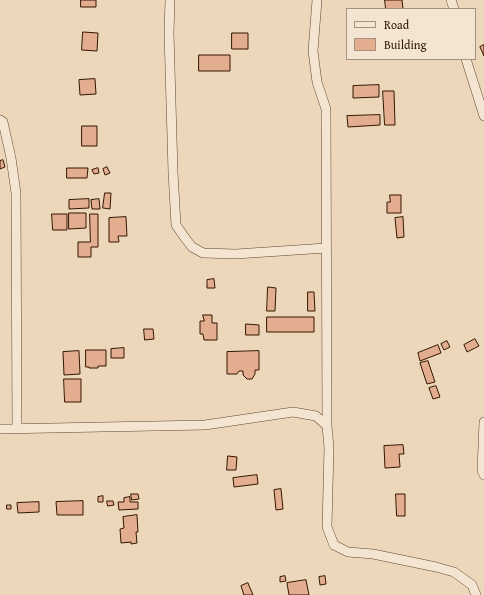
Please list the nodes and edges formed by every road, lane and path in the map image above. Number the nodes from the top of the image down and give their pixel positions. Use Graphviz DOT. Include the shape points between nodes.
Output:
graph roads {
  1 [pos="170,0"];
  2 [pos="318,0"];
  3 [pos="466,60"];
  4 [pos="484,116"];
  5 [pos="0,120"];
  6 [pos="326,248"];
  7 [pos="484,422"];
  8 [pos="327,426"];
  9 [pos="17,428"];
  10 [pos="0,429"];
  11 [pos="484,475"];
  12 [pos="476,595"];
  1 -- 6 [label="street" via="172,172 176,225 192,247 203,253 236,254"];
  2 -- 6 [label="street" via="314,51 317,82 326,109"];
  3 -- 4 [label="street"];
  5 -- 9 [label="street" via="3,122 9,146 16,193"];
  6 -- 8 [label="street"];
  7 -- 11 [label="street"];
  8 -- 9 [label="street" via="316,416 293,412 205,425"];
  8 -- 12 [label="street" via="327,527 334,545 348,552 373,554 454,572 472,585"];
  9 -- 10 [label="street"];
}
